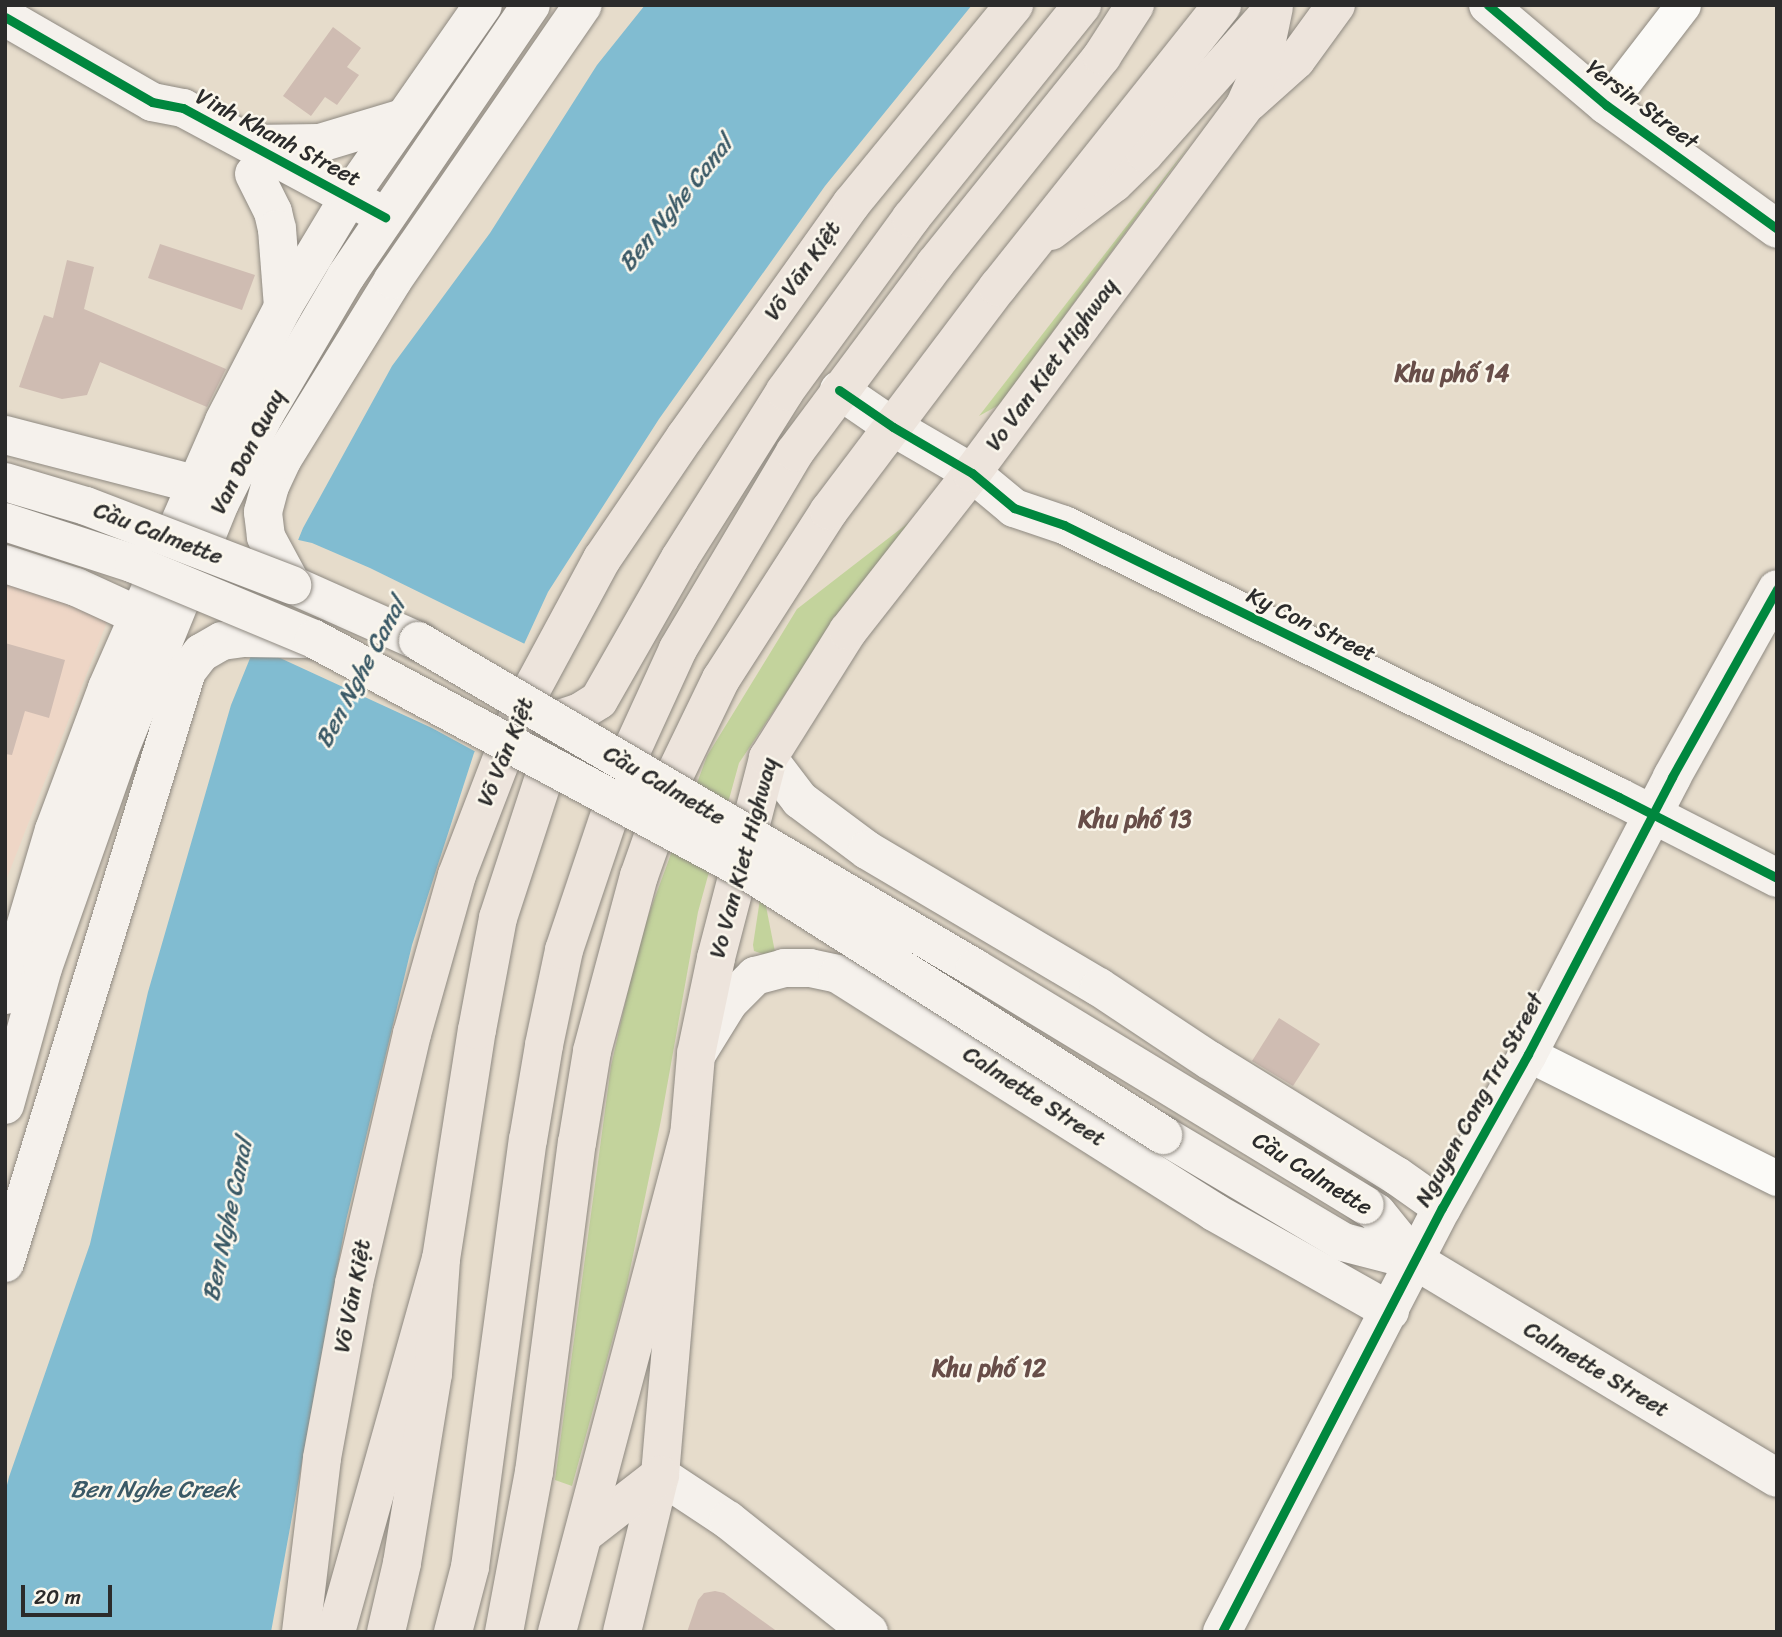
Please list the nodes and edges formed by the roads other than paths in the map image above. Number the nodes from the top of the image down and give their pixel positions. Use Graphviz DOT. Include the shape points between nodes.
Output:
graph roads {
  1 [pos="483,5"];
  2 [pos="531,5"];
  3 [pos="583,5"];
  4 [pos="1014,5"];
  5 [pos="1082,5"];
  6 [pos="1135,5"];
  7 [pos="1222,5"];
  8 [pos="1336,5"];
  9 [pos="1489,5"];
  10 [pos="1683,5"];
  11 [pos="1275,6"];
  12 [pos="5,17"];
  13 [pos="1606,104"];
  14 [pos="1245,106"];
  15 [pos="404,118"];
  16 [pos="251,159"];
  17 [pos="342,208"];
  18 [pos="377,229"];
  19 [pos="1777,229"];
  20 [pos="1031,246"];
  21 [pos="283,307"];
  22 [pos="839,390"];
  23 [pos="893,427"];
  24 [pos="5,435"];
  25 [pos="972,472"];
  26 [pos="5,482"];
  27 [pos="195,484"];
  28 [pos="5,522"];
  29 [pos="5,564"];
  30 [pos="292,586"];
  31 [pos="1777,589"];
  32 [pos="137,615"];
  33 [pos="314,639"];
  34 [pos="553,721"];
  35 [pos="768,758"];
  36 [pos="548,765"];
  37 [pos="1653,816"];
  38 [pos="1777,878"];
  39 [pos="922,881"];
  40 [pos="859,985"];
  41 [pos="5,995"];
  42 [pos="696,1055"];
  43 [pos="1528,1055"];
  44 [pos="5,1105"];
  45 [pos="689,1134"];
  46 [pos="1777,1178"];
  47 [pos="1442,1209"];
  48 [pos="441,1259"];
  49 [pos="1416,1261"];
  50 [pos="5,1264"];
  51 [pos="1390,1311"];
  52 [pos="660,1475"];
  53 [pos="1777,1478"];
  54 [pos="584,1534"];
  55 [pos="301,1632"];
  56 [pos="336,1632"];
  57 [pos="386,1632"];
  58 [pos="403,1632"];
  59 [pos="429,1632"];
  60 [pos="453,1632"];
  61 [pos="504,1632"];
  62 [pos="556,1632"];
  63 [pos="622,1632"];
  64 [pos="869,1632"];
  65 [pos="1222,1632"];
  1 -- 15 [label="main road, Van Don Quay"];
  2 -- 18 [label="main road, Van Don Quay"];
  3 -- 30 [label="main road" via="393,280 282,460 270,486 263,524"];
  4 -- 55 [label="main road, Võ Văn Kiệt" via="852,203 685,437 602,559 520,711 457,875 409,1047 354,1283 322,1458"];
  5 -- 34 [label="main road" via="911,218 785,391 680,558 599,700"];
  6 -- 22 [label="main road" via="1102,57"];
  7 -- 20 [label="main road"];
  8 -- 14 [label="main road" via="1296,60"];
  9 -- 13 [label="main road, Yersin Street"];
  10 -- 13 [label="street"];
  11 -- 14 [label="main road" via="1261,69"];
  11 -- 20 [label="main road" via="1129,168"];
  12 -- 16 [label="main road, Vinh Khanh Street" via="152,102 172,126"];
  13 -- 19 [label="main road, Yersin Street"];
  14 -- 25 [label="main road, Vo Van Kiet Highway"];
  15 -- 16 [label="main road"];
  15 -- 17 [label="main road, Van Don Quay"];
  16 -- 17 [label="main road, Vinh Khanh Street"];
  16 -- 21 [label="main road" via="277,229"];
  17 -- 18 [label="main road, Vinh Khanh Street"];
  17 -- 21 [label="main road, Van Don Quay"];
  18 -- 44 [label="main road, Van Don Quay" via="265,414 200,551 106,788 43,968"];
  20 -- 23 [label="main road"];
  21 -- 27 [label="main road, Van Don Quay"];
  22 -- 23 [label="main road, Ky Con Street"];
  22 -- 59 [label="main road" via="783,433 686,590 609,749 572,856 545,949 506,1135 463,1465"];
  22 -- 60 [label="main road" via="795,452 678,649 630,754 564,950 528,1140 470,1567"];
  23 -- 25 [label="main road, Ky Con Street"];
  23 -- 61 [label="main road" via="829,511 721,679 676,774 639,876 592,1051 534,1472"];
  24 -- 27 [label="main road"];
  25 -- 35 [label="main road, Vo Van Kiet Highway" via="848,631"];
  25 -- 37 [label="main road, Ky Con Street" via="1028,489 1065,525"];
  26 -- 30 [label="main road, Cầu Calmette, bridge" via="86,506"];
  27 -- 32 [label="main road, Van Don Quay"];
  28 -- 33 [label="main road, Cầu Calmette, bridge" via="134,564"];
  29 -- 32 [label="main road" via="76,587"];
  30 -- 34 [label="main road, Cầu Calmette, bridge" via="418,641"];
  31 -- 37 [label="main road, Nguyen Cong Tru Street"];
  32 -- 41 [label="main road, Van Don Quay" via="54,830"];
  33 -- 36 [label="main road, Cầu Calmette, bridge"];
  33 -- 50 [label="main road" via="222,641 201,653 187,671"];
  34 -- 49 [label="main road, Cầu Calmette, bridge" via="975,968 1365,1205"];
  35 -- 39 [label="main road" via="800,800 867,849"];
  35 -- 42 [label="main road, Vo Van Kiet Highway"];
  36 -- 48 [label="main road" via="499,918 472,1054"];
  36 -- 49 [label="main road, Cầu Calmette, bridge" via="747,871 1163,1135 1343,1242"];
  37 -- 38 [label="main road, Ky Con Street"];
  37 -- 43 [label="main road, Nguyen Cong Tru Street"];
  39 -- 40 [label="main road"];
  39 -- 47 [label="main road" via="1099,987"];
  40 -- 42 [label="main road, Calmette Street" via="838,974 810,968 784,968 755,976 729,1003"];
  40 -- 51 [label="main road, Calmette Street" via="1214,1212"];
  42 -- 45 [label="main road, Vo Van Kiet Highway"];
  43 -- 46 [label="street"];
  43 -- 47 [label="main road, Nguyen Cong Tru Street"];
  45 -- 52 [label="main road, Vo Van Kiet Highway"];
  45 -- 54 [label="main road"];
  47 -- 49 [label="main road, Nguyen Cong Tru Street"];
  48 -- 56 [label="main road"];
  48 -- 57 [label="main road" via="433,1374"];
  48 -- 58 [label="main road" via="449,1374"];
  49 -- 51 [label="main road, Nguyen Cong Tru Street"];
  49 -- 53 [label="main road, Calmette Street"];
  51 -- 65 [label="main road, Nguyen Cong Tru Street"];
  52 -- 54 [label="main road"];
  52 -- 63 [label="main road, Vo Van Kiet Highway"];
  52 -- 64 [label="main road" via="728,1520"];
  54 -- 62 [label="main road"];
}
